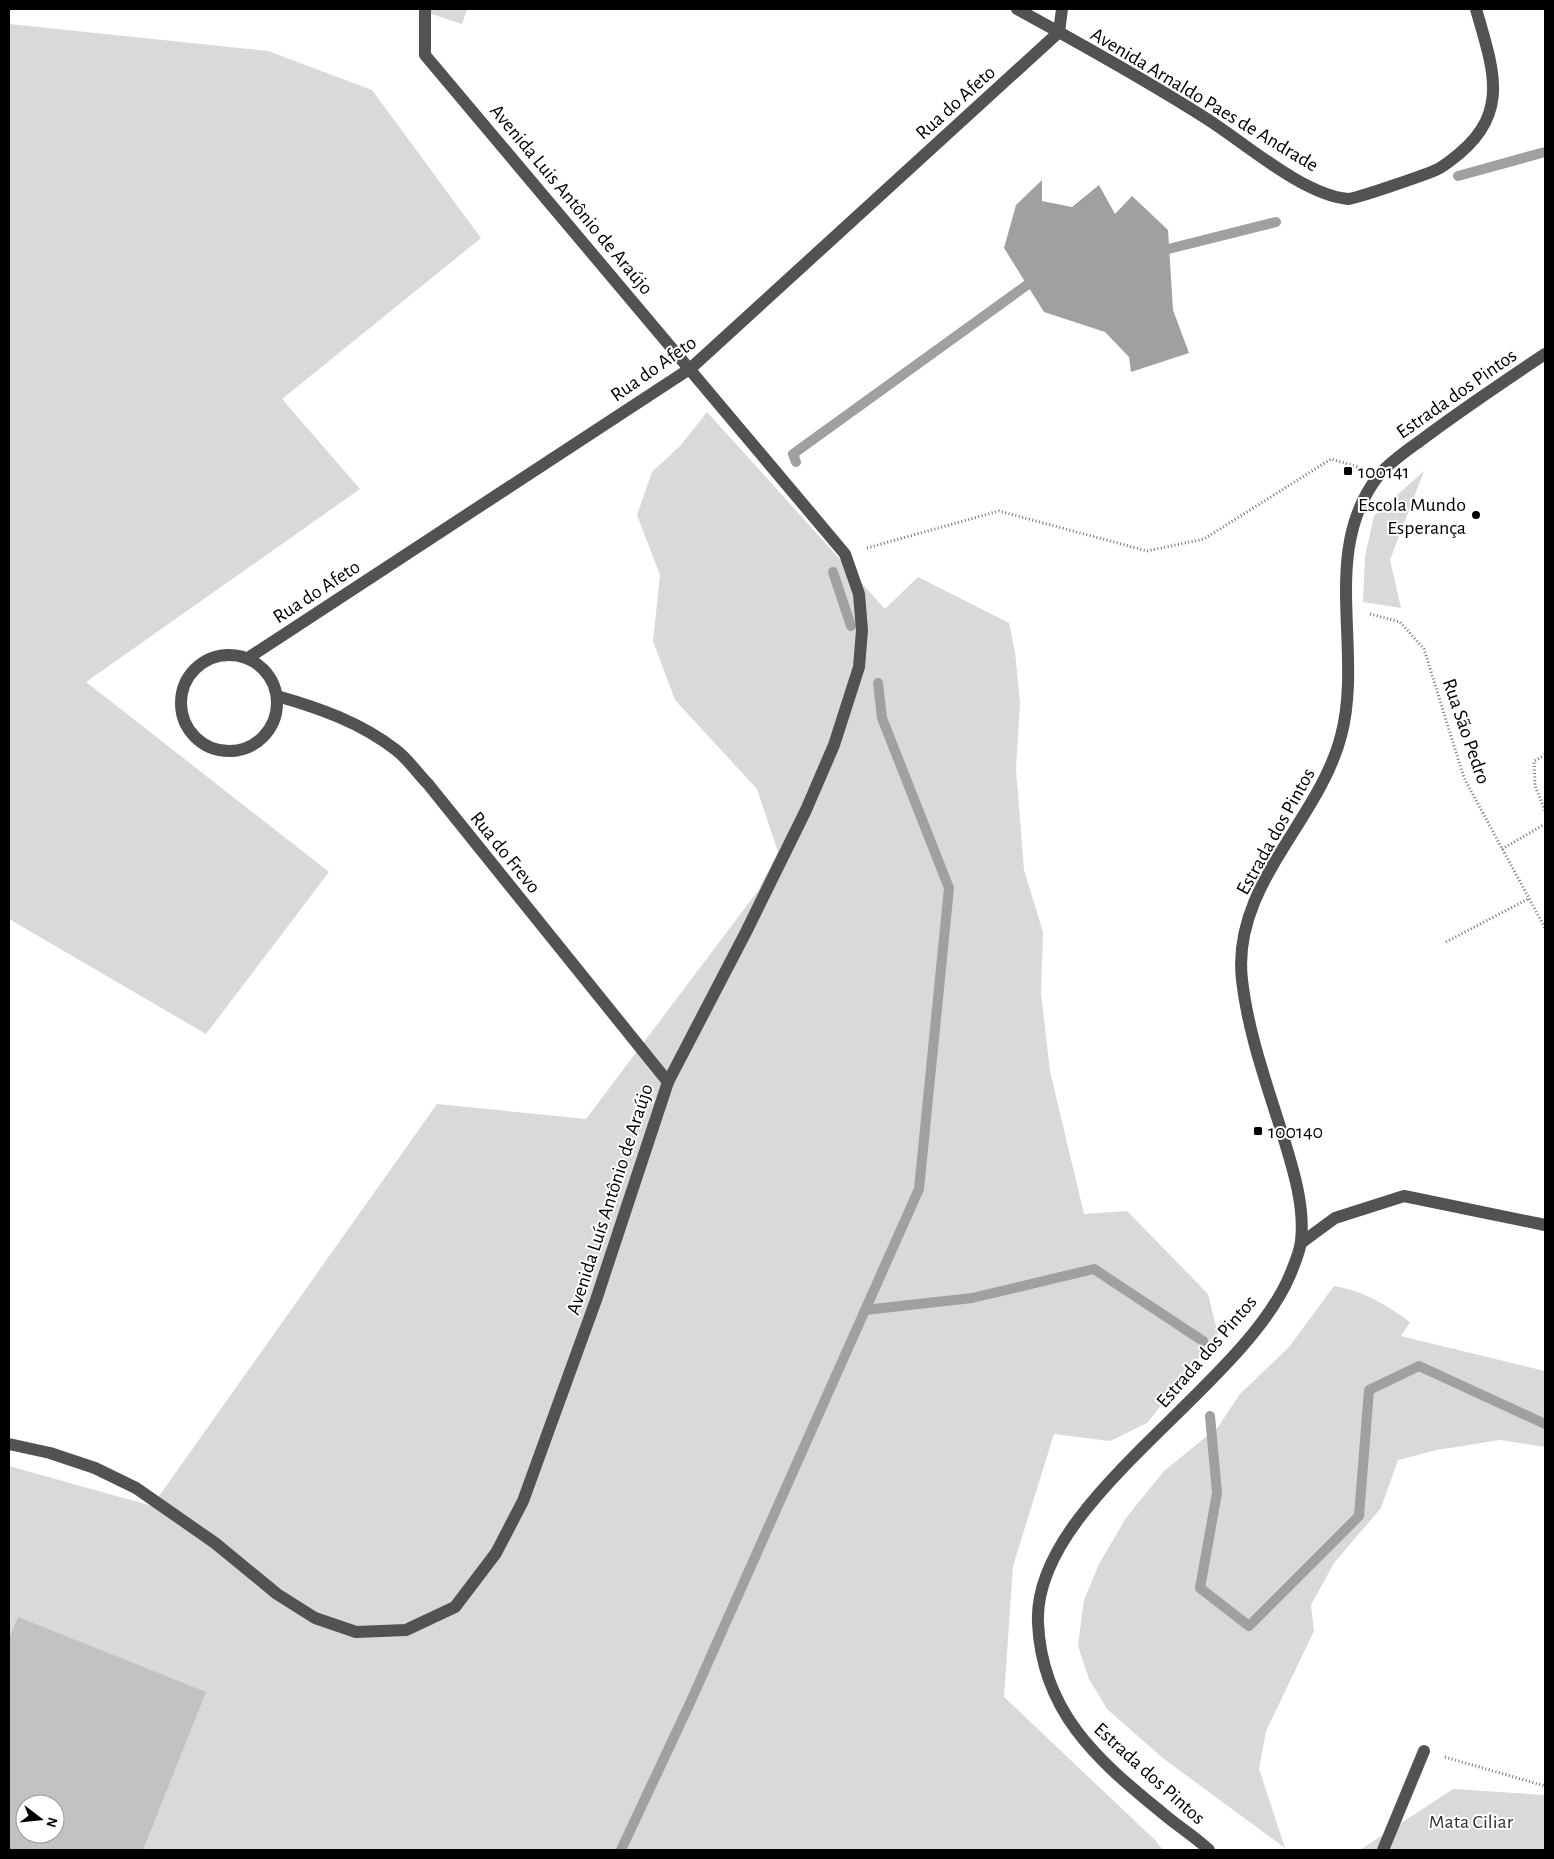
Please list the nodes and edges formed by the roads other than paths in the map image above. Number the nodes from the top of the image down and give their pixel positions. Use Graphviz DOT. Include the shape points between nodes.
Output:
graph roads {
  1 [pos="424,9"];
  2 [pos="1017,9"];
  3 [pos="1062,9"];
  4 [pos="1476,9"];
  5 [pos="1058,32"];
  6 [pos="1545,354"];
  7 [pos="691,368"];
  8 [pos="248,658"];
  9 [pos="276,696"];
  10 [pos="668,1082"];
  11 [pos="1545,1225"];
  12 [pos="1301,1244"];
  13 [pos="9,1444"];
  14 [pos="1424,1751"];
  15 [pos="1209,1850"];
  16 [pos="1383,1850"];
  1 -- 7 [label="street, Avenida Luis Antônio de Araújo" via="425,55"];
  2 -- 5 [label="street, Avenida Arnaldo Paes de Andrade"];
  3 -- 5 [label="street"];
  4 -- 5 [label="street, Avenida Arnaldo Paes de Andrade" via="1495,94 1485,126 1467,148 1438,169 1350,199 1330,195 1289,175 1207,119"];
  5 -- 7 [label="street, Rua do Afeto"];
  6 -- 12 [label="street, Estrada dos Pintos" via="1461,409 1380,474 1352,526 1347,554 1348,697 1342,734 1331,769 1275,860 1256,899 1243,940 1241,977 1255,1046 1293,1170 1300,1205"];
  7 -- 8 [label="street, Rua do Afeto"];
  7 -- 10 [label="street, Avenida Luís Antônio de Araújo" via="845,554 859,594 862,630 859,667 834,746 746,932"];
  8 -- 9 [label="street" via="262,667"];
  8 -- 9 [label="street" via="232,654 216,656 190,674 183,689 181,705 184,721 192,734 218,750 234,751 249,747 271,726"];
  9 -- 10 [label="street, Rua do Frevo" via="324,710 363,727 397,751 428,784"];
  10 -- 13 [label="street, Avenida Luís Antônio de Araújo" via="596,1300 523,1501 496,1553 455,1606 406,1630 356,1632 315,1618 277,1594 215,1543 136,1488 95,1468 50,1452"];
  11 -- 12 [label="street" via="1404,1196 1335,1218"];
  12 -- 15 [label="street, Estrada dos Pintos" via="1288,1280 1258,1326 1214,1377 1109,1483 1063,1539 1042,1585 1038,1621 1044,1662 1056,1702 1079,1736 1110,1768"];
  14 -- 16 [label="street"];
}
